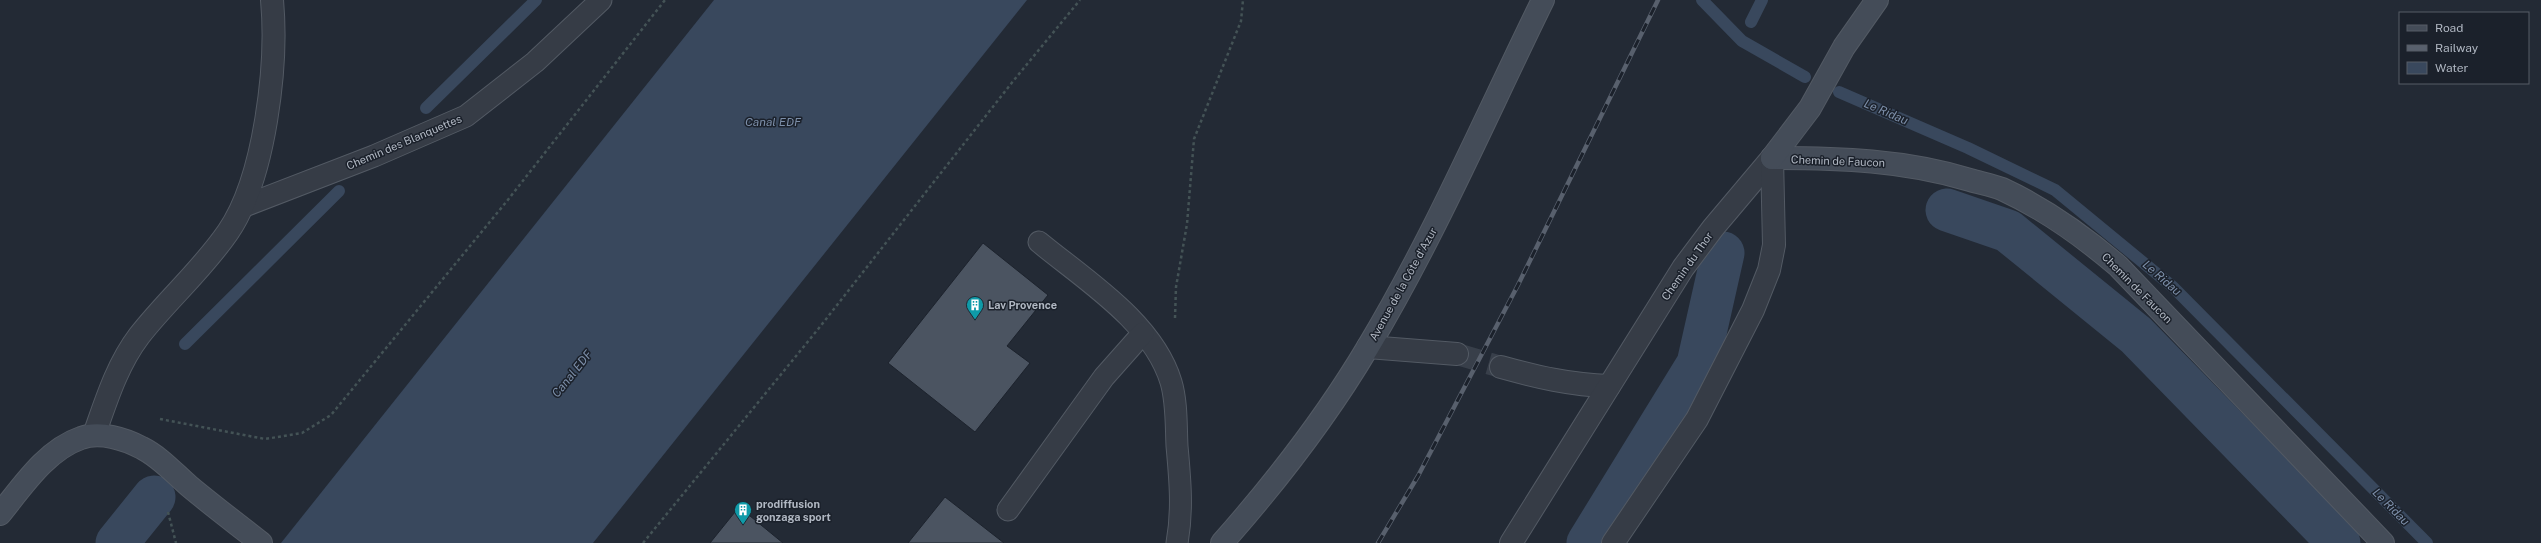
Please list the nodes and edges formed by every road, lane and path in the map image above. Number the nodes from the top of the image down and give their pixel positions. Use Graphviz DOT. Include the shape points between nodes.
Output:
graph roads {
  1 [pos="272,0"];
  2 [pos="601,0"];
  3 [pos="665,0"];
  4 [pos="1080,0"];
  5 [pos="1243,0"];
  6 [pos="1543,0"];
  7 [pos="1877,0"];
  8 [pos="1772,158"];
  9 [pos="242,207"];
  10 [pos="1039,242"];
  11 [pos="1174,322"];
  12 [pos="1143,333"];
  13 [pos="1368,347"];
  14 [pos="1457,354"];
  15 [pos="1501,366"];
  16 [pos="1609,386"];
  17 [pos="154,418"];
  18 [pos="94,435"];
  19 [pos="1008,510"];
  20 [pos="0,514"];
  21 [pos="261,543"];
  22 [pos="644,543"];
  23 [pos="1177,543"];
  24 [pos="1222,543"];
  25 [pos="1511,543"];
  26 [pos="1613,543"];
  27 [pos="2383,543"];
  1 -- 9 [label="street" via="273,59 263,136"];
  2 -- 9 [label="lane, Chemin des Blanquettes" via="535,62 466,116 374,156"];
  3 -- 17 [label="path" via="507,201 331,415 302,433 265,439"];
  4 -- 22 [label="path" via="1014,80 820,328"];
  5 -- 11 [label="path" via="1241,21 1194,139 1187,224 1176,287"];
  6 -- 13 [label="street, Avenue de la Côte d'Azur" via="1448,200"];
  7 -- 8 [label="street, Chemin du Thor" via="1844,47 1810,108"];
  8 -- 16 [label="street, Chemin du Thor" via="1683,268"];
  8 -- 26 [label="street" via="1774,245 1769,270 1753,310 1697,419"];
  8 -- 27 [label="street, Chemin de Faucon" via="1838,158 1939,170 2001,189 2045,213 2096,247 2118,266"];
  9 -- 18 [label="street" via="228,232 207,260 135,343 118,372"];
  10 -- 12 [label="lane" via="1130,318"];
  12 -- 19 [label="lane" via="1104,377"];
  12 -- 23 [label="lane" via="1157,353 1171,383 1181,485"];
  13 -- 14 [label="street"];
  13 -- 24 [label="street, Avenue de la Côte d'Azur" via="1317,425"];
  15 -- 16 [label="street" via="1540,378 1578,385"];
  16 -- 25 [label="street, Chemin du Thor"];
  18 -- 20 [label="street" via="70,443 46,460"];
  18 -- 21 [label="street" via="128,442 142,448"];
}
